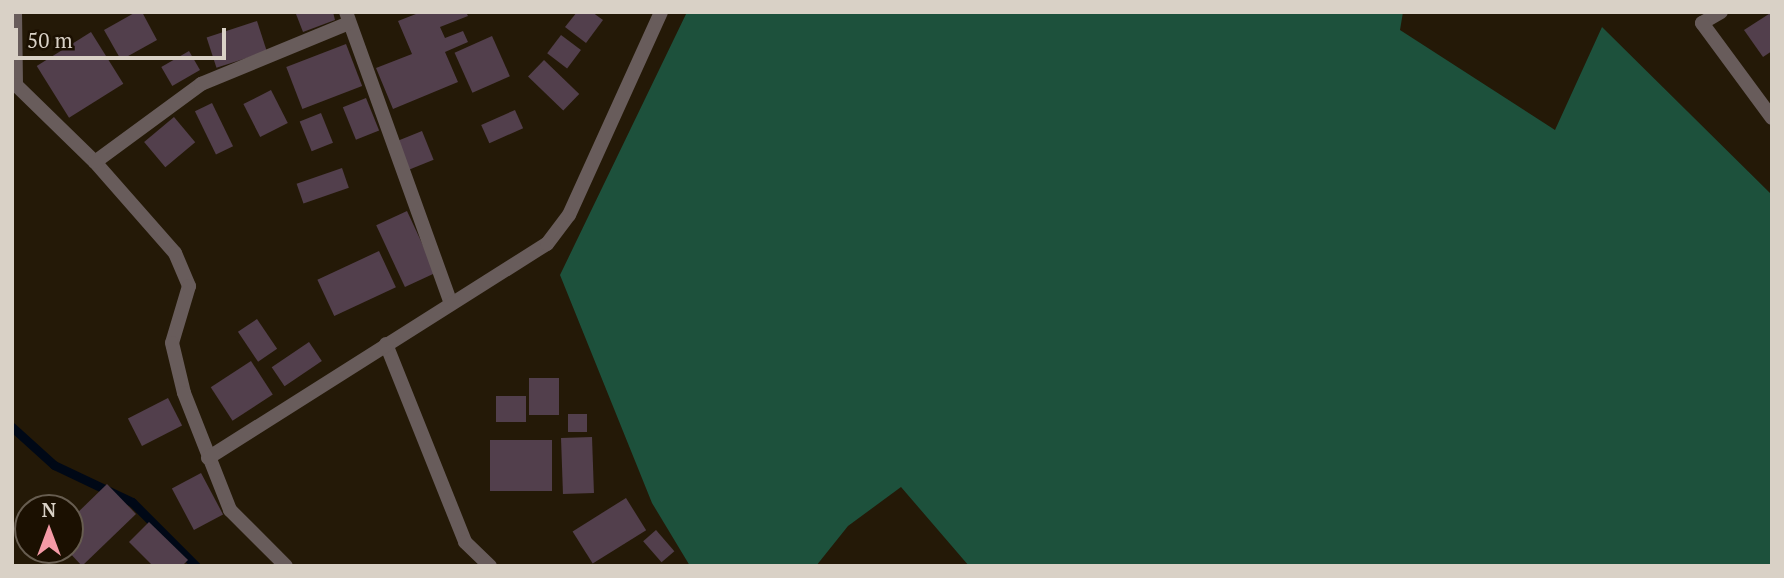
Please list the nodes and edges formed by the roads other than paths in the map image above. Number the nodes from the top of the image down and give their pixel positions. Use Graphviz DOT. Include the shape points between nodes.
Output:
graph roads {
  1 [pos="15,12"];
  2 [pos="661,12"];
  3 [pos="1721,12"];
  4 [pos="348,18"];
  5 [pos="1700,18"];
  6 [pos="14,66"];
  7 [pos="1772,118"];
  8 [pos="95,162"];
  9 [pos="450,302"];
  10 [pos="386,344"];
  11 [pos="208,458"];
  12 [pos="286,566"];
  13 [pos="490,566"];
  1 -- 6 [label="street"];
  2 -- 9 [label="street" via="569,215 547,244"];
  3 -- 5 [label="street"];
  4 -- 8 [label="street" via="201,84"];
  4 -- 9 [label="street"];
  5 -- 7 [label="street"];
  6 -- 8 [label="street" via="16,85"];
  8 -- 11 [label="street" via="175,253 189,286 172,344"];
  9 -- 10 [label="street"];
  10 -- 11 [label="street"];
  10 -- 13 [label="street" via="465,542"];
  11 -- 12 [label="street" via="230,510"];
}
